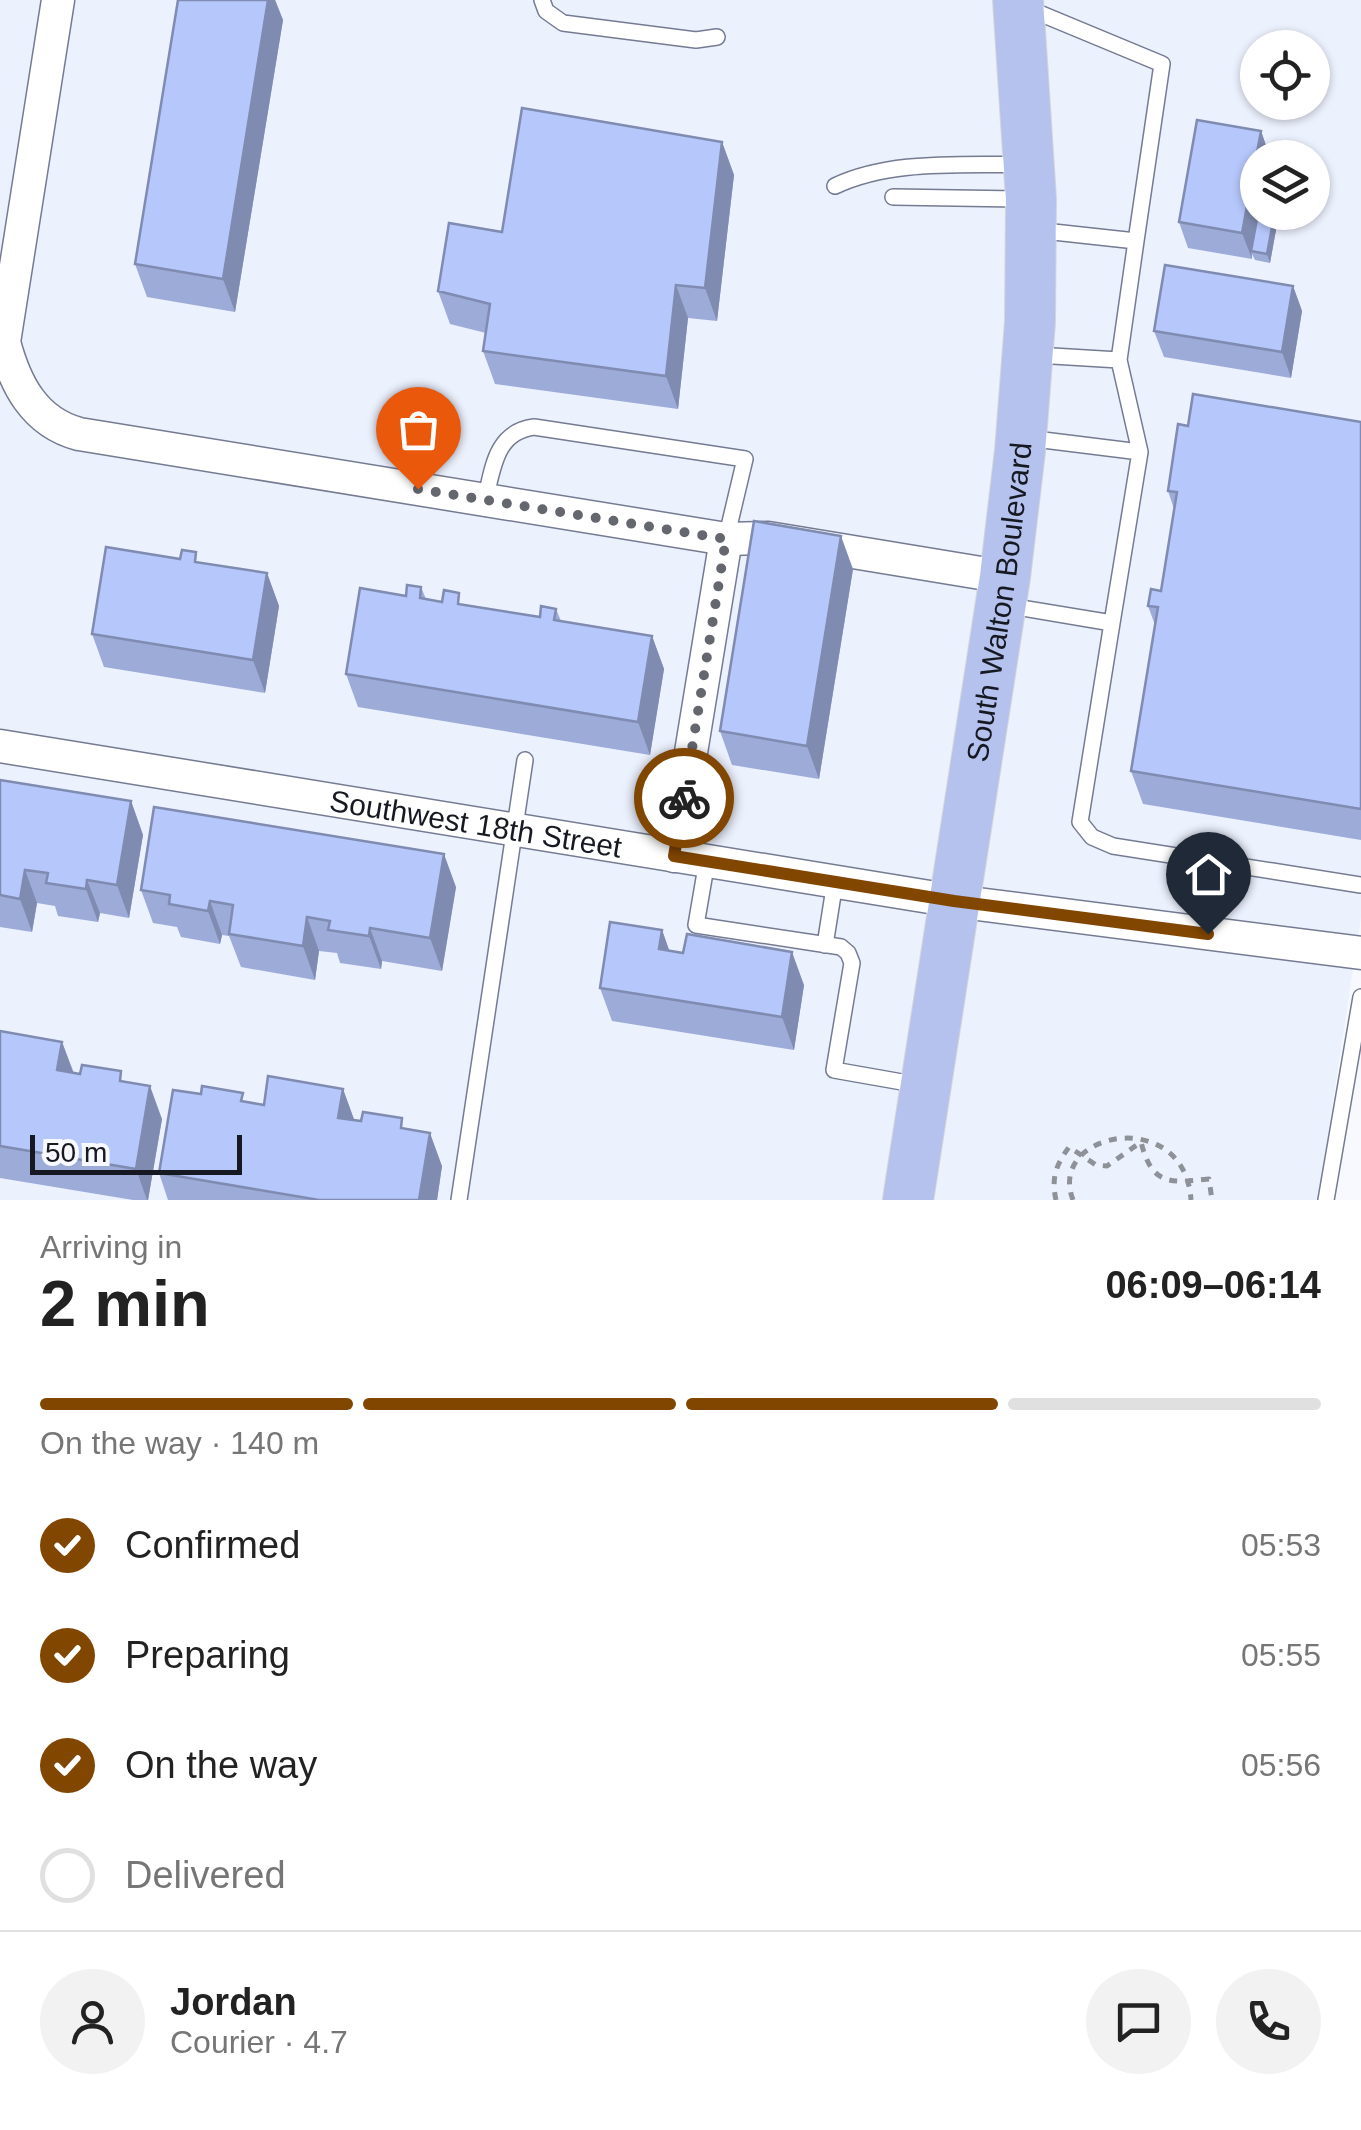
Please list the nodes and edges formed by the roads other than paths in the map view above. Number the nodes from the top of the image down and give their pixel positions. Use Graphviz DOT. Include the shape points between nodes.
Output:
graph roads {
  1 [pos="58,0"];
  2 [pos="542,0"];
  3 [pos="1018,2"];
  4 [pos="717,37"];
  5 [pos="836,186"];
  6 [pos="893,196"];
  7 [pos="1030,198"];
  8 [pos="1136,241"];
  9 [pos="1027,354"];
  10 [pos="1119,360"];
  11 [pos="1021,438"];
  12 [pos="1140,452"];
  13 [pos="485,500"];
  14 [pos="726,539"];
  15 [pos="1003,590"];
  16 [pos="1112,623"];
  17 [pos="0,746"];
  18 [pos="525,760"];
  19 [pos="517,830"];
  20 [pos="690,858"];
  21 [pos="835,882"];
  22 [pos="1361,885"];
  23 [pos="954,901"];
  24 [pos="825,945"];
  25 [pos="1361,953"];
  26 [pos="1361,997"];
  27 [pos="925,1086"];
  28 [pos="459,1200"];
  29 [pos="908,1200"];
  30 [pos="1326,1200"];
  1 -- 13 [label="street" via="4,342 14,376 36,410 79,434"];
  2 -- 4 [label="lane" via="563,23"];
  3 -- 7 [label="main road, South Walton Boulevard"];
  3 -- 8 [label="lane" via="1162,64"];
  5 -- 7 [label="lane" via="890,169"];
  6 -- 7 [label="lane"];
  7 -- 8 [label="lane"];
  7 -- 9 [label="main road, South Walton Boulevard"];
  8 -- 10 [label="lane"];
  9 -- 10 [label="lane"];
  9 -- 11 [label="main road, South Walton Boulevard"];
  10 -- 12 [label="lane"];
  11 -- 12 [label="lane"];
  11 -- 15 [label="main road, South Walton Boulevard"];
  12 -- 16 [label="lane"];
  13 -- 14 [label="street"];
  13 -- 14 [label="lane" via="504,442 518,429 745,460"];
  14 -- 15 [label="street" via="768,538"];
  14 -- 20 [label="street"];
  15 -- 16 [label="lane"];
  15 -- 23 [label="main road, South Walton Boulevard"];
  16 -- 22 [label="lane" via="1080,822 1092,837 1113,846"];
  17 -- 19 [label="street, Southwest 18th Street"];
  18 -- 19 [label="lane"];
  19 -- 20 [label="street, Southwest 18th Street"];
  19 -- 28 [label="lane"];
  20 -- 21 [label="street, Southwest 18th Street"];
  20 -- 24 [label="lane" via="696,925"];
  21 -- 23 [label="street, Southwest 18th Street"];
  21 -- 24 [label="lane"];
  23 -- 25 [label="street, Southwest 18th Street"];
  23 -- 27 [label="main road, South Walton Boulevard"];
  24 -- 27 [label="lane" via="840,947 852,963 834,1070"];
  26 -- 30 [label="lane"];
  27 -- 29 [label="main road, South Walton Boulevard"];
}
